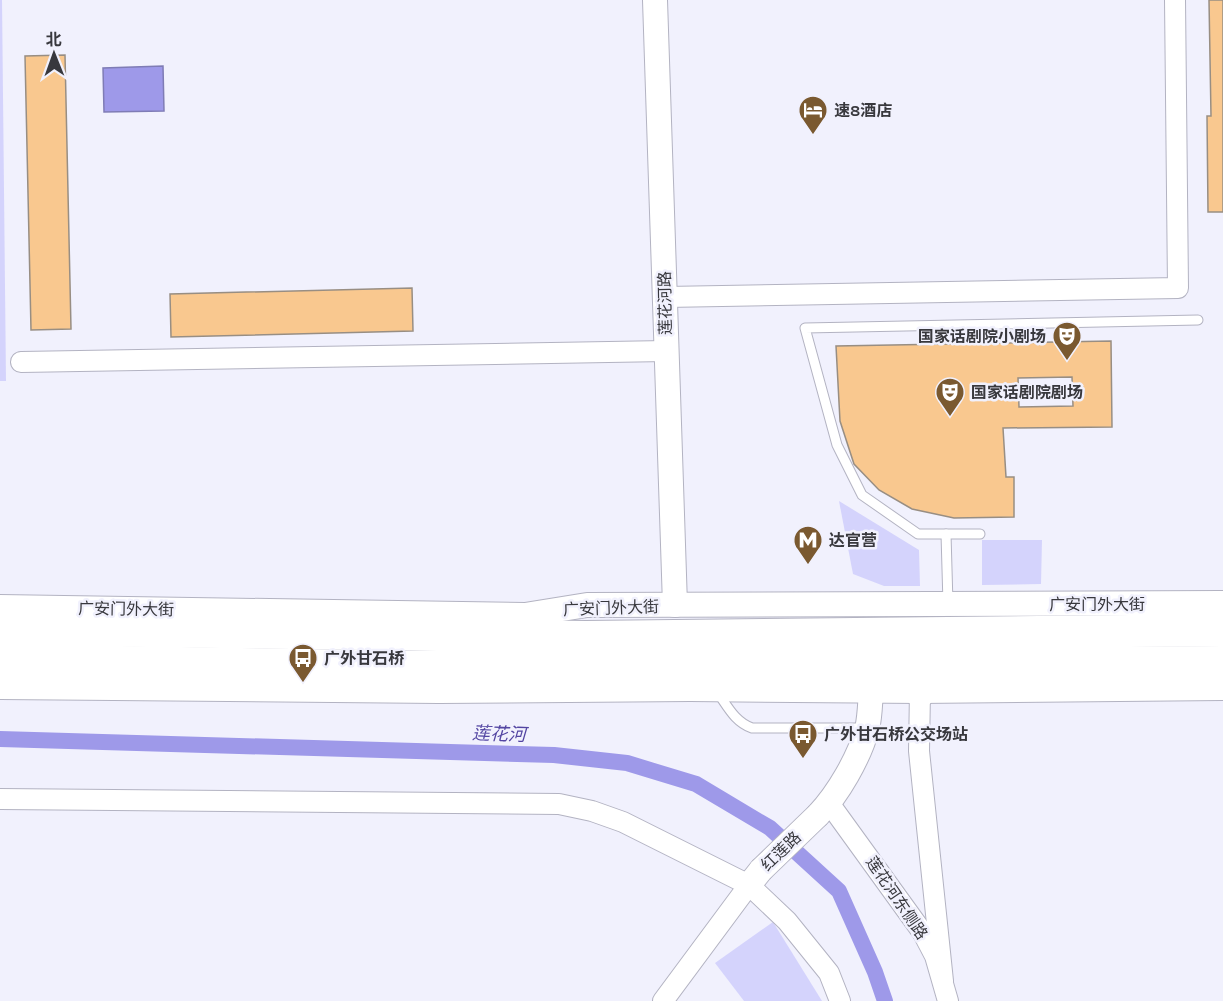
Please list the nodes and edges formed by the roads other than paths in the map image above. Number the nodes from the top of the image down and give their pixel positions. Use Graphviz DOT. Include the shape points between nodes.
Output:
graph roads {
  1 [pos="655,0"];
  2 [pos="1176,0"];
  3 [pos="666,297"];
  4 [pos="1198,320"];
  5 [pos="666,351"];
  6 [pos="21,362"];
  7 [pos="946,534"];
  8 [pos="980,534"];
  9 [pos="1223,603"];
  10 [pos="948,604"];
  11 [pos="675,605"];
  12 [pos="0,607"];
  13 [pos="0,629"];
  14 [pos="1223,630"];
  15 [pos="0,660"];
  16 [pos="1223,662"];
  17 [pos="938,664"];
  18 [pos="855,665"];
  19 [pos="1132,675"];
  20 [pos="715,677"];
  21 [pos="0,687"];
  22 [pos="1223,688"];
  23 [pos="871,691"];
  24 [pos="920,691"];
  25 [pos="867,728"];
  26 [pos="0,799"];
  27 [pos="823,809"];
  28 [pos="755,877"];
  29 [pos="943,981"];
  30 [pos="663,1001"];
  31 [pos="840,1001"];
  32 [pos="948,1001"];
  1 -- 3 [label="street, 莲花河路"];
  2 -- 3 [label="street" via="1178,288"];
  3 -- 5 [label="street, 莲花河路"];
  4 -- 7 [label="lane" via="805,328 837,445 862,495 918,534"];
  5 -- 6 [label="street"];
  5 -- 11 [label="street, 莲花河路"];
  7 -- 8 [label="lane"];
  7 -- 10 [label="lane"];
  9 -- 10 [label="street, 广安门外大街"];
  10 -- 11 [label="street, 广安门外大街"];
  11 -- 12 [label="street, 广安门外大街" via="587,605 525,615"];
  13 -- 14 [label="highway, 广安门外大街" via="586,637"];
  15 -- 20 [label="highway"];
  16 -- 19 [label="highway"];
  17 -- 18 [label="highway"];
  17 -- 19 [label="highway"];
  17 -- 24 [label="highway"];
  18 -- 20 [label="highway"];
  18 -- 23 [label="highway" via="868,680"];
  19 -- 22 [label="street"];
  19 -- 24 [label="street"];
  20 -- 21 [label="street" via="339,691"];
  20 -- 23 [label="street"];
  20 -- 25 [label="lane" via="735,718 752,728"];
  23 -- 24 [label="street"];
  23 -- 25 [label="street, 红莲路"];
  24 -- 29 [label="street" via="919,751"];
  25 -- 27 [label="street, 红莲路" via="844,780"];
  26 -- 28 [label="street" via="559,804 623,822"];
  27 -- 28 [label="street, 红莲路, bridge"];
  27 -- 29 [label="street, 莲花河东侧路" via="866,851 923,933"];
  28 -- 30 [label="street, 红莲路"];
  28 -- 31 [label="street" via="829,973"];
  29 -- 32 [label="street, 莲花河东侧路"];
}
